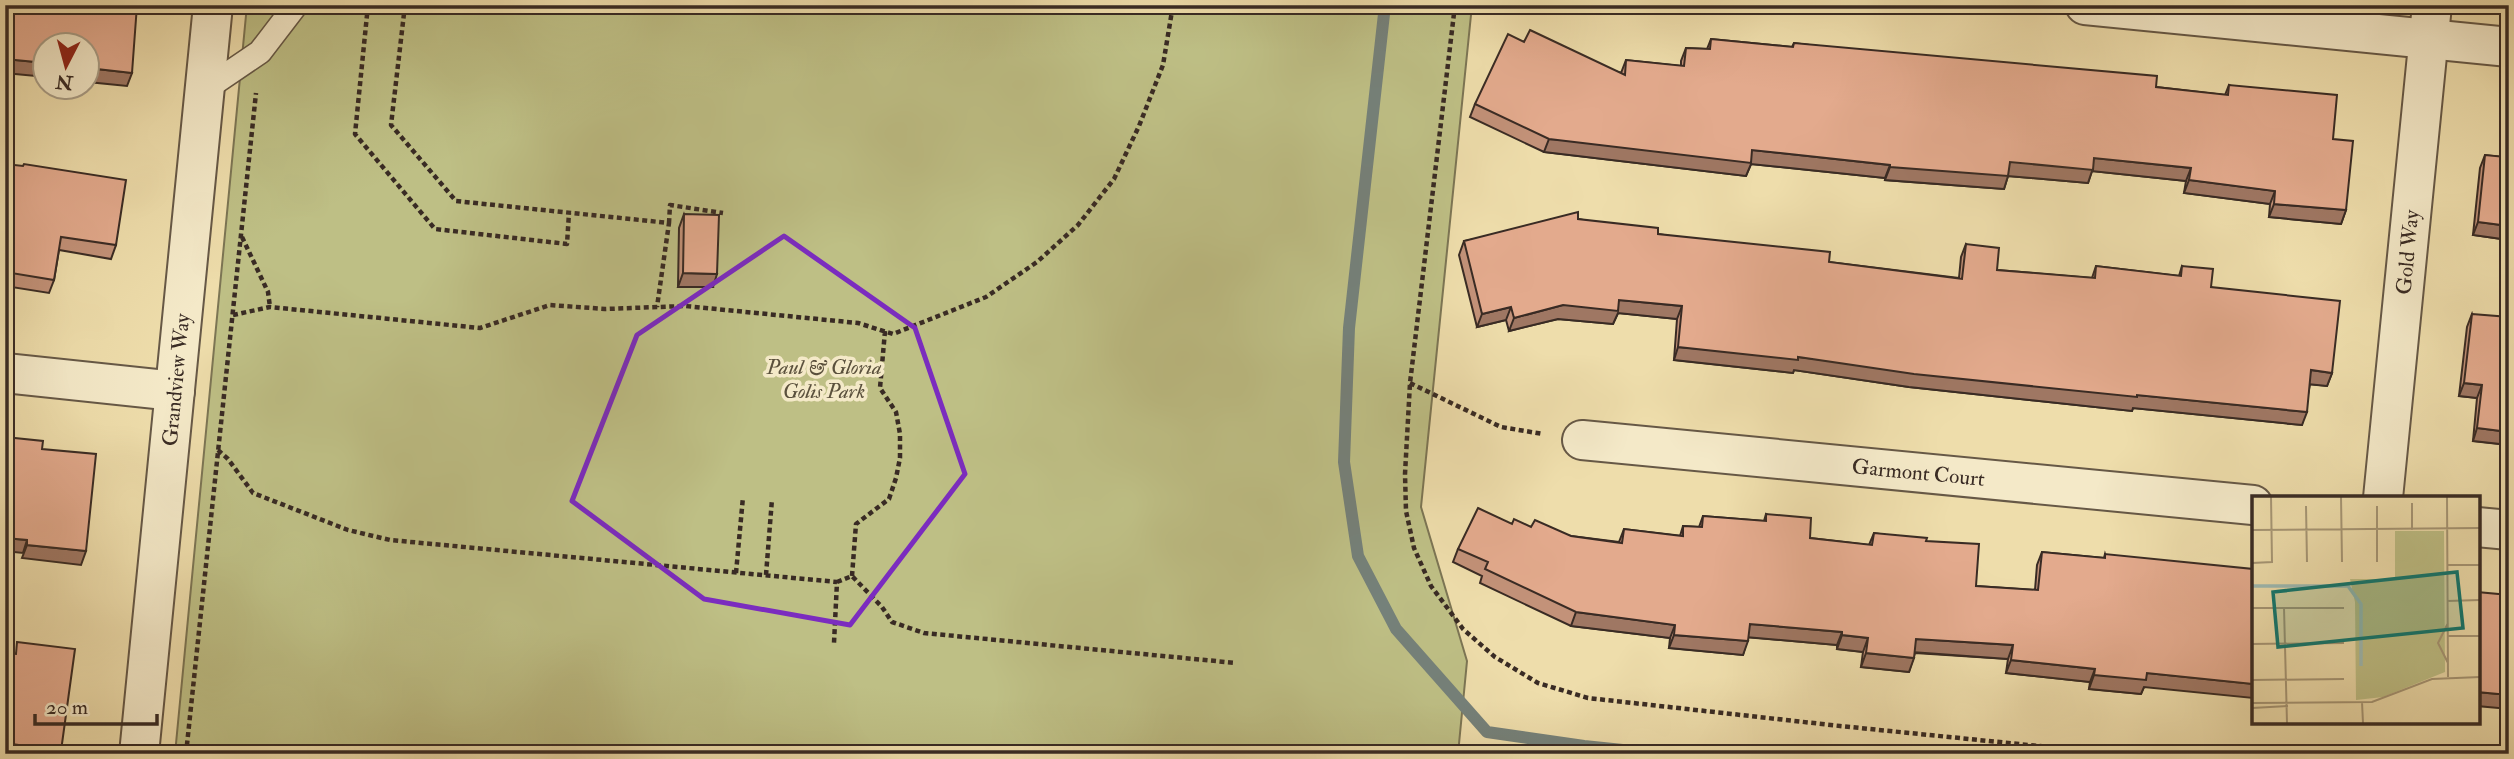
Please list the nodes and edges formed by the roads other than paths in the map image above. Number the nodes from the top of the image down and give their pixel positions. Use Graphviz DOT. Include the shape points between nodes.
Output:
graph roads {
  1 [pos="213,5"];
  2 [pos="296,5"];
  3 [pos="2085,5"];
  4 [pos="2430,22"];
  5 [pos="2509,47"];
  6 [pos="204,90"];
  7 [pos="5,373"];
  8 [pos="175,391"];
  9 [pos="1582,440"];
  10 [pos="2383,496"];
  11 [pos="2252,505"];
  12 [pos="2479,527"];
  13 [pos="2509,530"];
  14 [pos="139,754"];
  1 -- 6 [label="street, Grandview Way"];
  2 -- 6 [label="lane" via="260,52"];
  3 -- 4 [label="street"];
  4 -- 5 [label="street"];
  4 -- 10 [label="street, Gold Way"];
  6 -- 8 [label="street, Grandview Way"];
  7 -- 8 [label="street"];
  8 -- 14 [label="street, Grandview Way"];
  9 -- 11 [label="street, Garmont Court"];
  12 -- 13 [label="street"];
}
